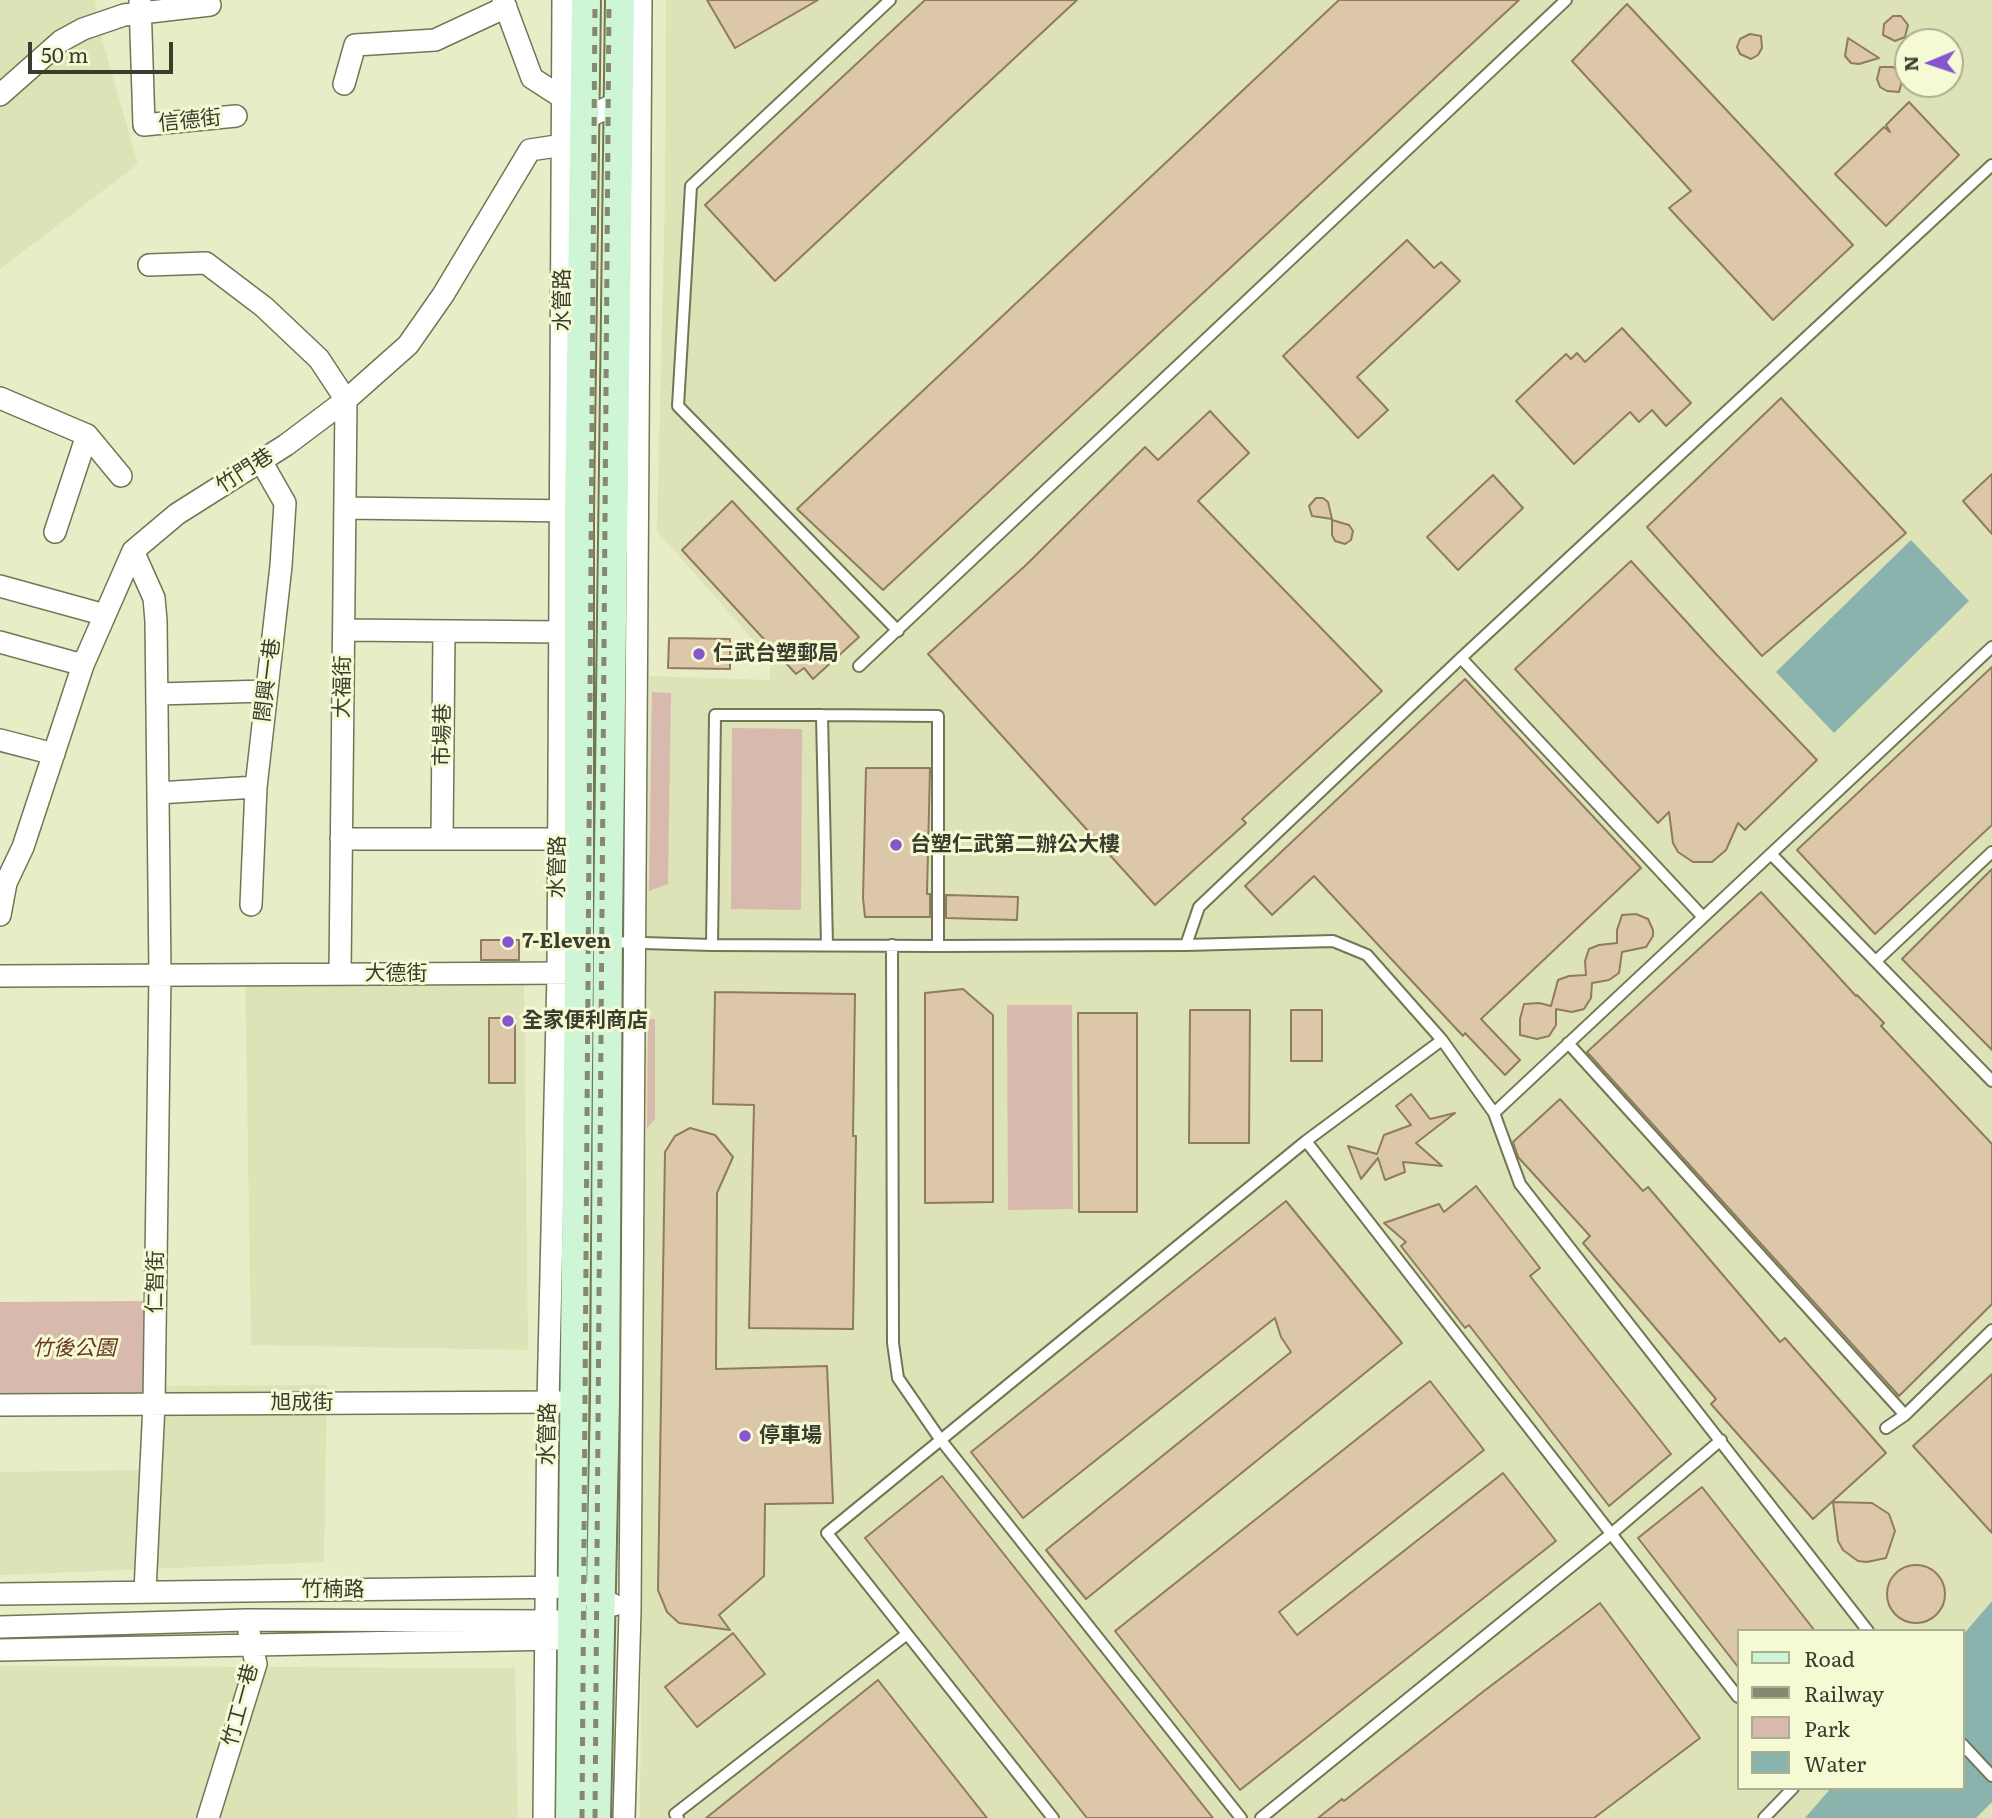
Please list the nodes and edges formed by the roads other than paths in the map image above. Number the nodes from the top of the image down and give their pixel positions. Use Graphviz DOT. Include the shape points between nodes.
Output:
graph roads {
  1 [pos="564,0"];
  2 [pos="586,0"];
  3 [pos="620,0"];
  4 [pos="640,0"];
  5 [pos="890,0"];
  6 [pos="1566,0"];
  7 [pos="505,4"];
  8 [pos="210,5"];
  9 [pos="140,7"];
  10 [pos="344,84"];
  11 [pos="0,95"];
  12 [pos="563,98"];
  13 [pos="629,100"];
  14 [pos="236,116"];
  15 [pos="584,119"];
  16 [pos="563,145"];
  17 [pos="1992,166"];
  18 [pos="149,265"];
  19 [pos="0,398"];
  20 [pos="346,400"];
  21 [pos="87,435"];
  22 [pos="261,461"];
  23 [pos="121,476"];
  24 [pos="345,508"];
  25 [pos="570,511"];
  26 [pos="55,532"];
  27 [pos="134,551"];
  28 [pos="0,586"];
  29 [pos="105,615"];
  30 [pos="344,631"];
  31 [pos="444,631"];
  32 [pos="898,631"];
  33 [pos="561,632"];
  34 [pos="0,642"];
  35 [pos="1992,646"];
  36 [pos="1461,658"];
  37 [pos="83,665"];
  38 [pos="859,666"];
  39 [pos="266,691"];
  40 [pos="157,694"];
  41 [pos="822,715"];
  42 [pos="0,740"];
  43 [pos="54,754"];
  44 [pos="256,787"];
  45 [pos="158,793"];
  46 [pos="341,839"];
  47 [pos="442,839"];
  48 [pos="559,839"];
  49 [pos="1992,852"];
  50 [pos="1772,855"];
  51 [pos="3,887"];
  52 [pos="251,905"];
  53 [pos="0,915"];
  54 [pos="1703,917"];
  55 [pos="621,942"];
  56 [pos="712,945"];
  57 [pos="827,945"];
  58 [pos="892,945"];
  59 [pos="1186,945"];
  60 [pos="938,946"];
  61 [pos="1876,961"];
  62 [pos="568,973"];
  63 [pos="160,974"];
  64 [pos="340,974"];
  65 [pos="620,974"];
  66 [pos="0,976"];
  67 [pos="1442,1040"];
  68 [pos="1568,1043"];
  69 [pos="1992,1081"];
  70 [pos="1494,1113"];
  71 [pos="1306,1141"];
  72 [pos="1992,1330"];
  73 [pos="605,1401"];
  74 [pos="562,1402"];
  75 [pos="154,1404"];
  76 [pos="0,1405"];
  77 [pos="1905,1415"];
  78 [pos="1886,1428"];
  79 [pos="940,1438"];
  80 [pos="1721,1440"];
  81 [pos="1611,1534"];
  82 [pos="558,1588"];
  83 [pos="239,1590"];
  84 [pos="145,1591"];
  85 [pos="0,1594"];
  86 [pos="600,1611"];
  87 [pos="630,1611"];
  88 [pos="246,1620"];
  89 [pos="0,1627"];
  90 [pos="1866,1629"];
  91 [pos="558,1630"];
  92 [pos="907,1634"];
  93 [pos="252,1644"];
  94 [pos="0,1650"];
  95 [pos="1736,1694"];
  96 [pos="1964,1746"];
  97 [pos="1992,1776"];
  98 [pos="1791,1790"];
  99 [pos="208,1818"];
  100 [pos="544,1818"];
  101 [pos="570,1818"];
  102 [pos="596,1818"];
  103 [pos="624,1818"];
  104 [pos="678,1818"];
  105 [pos="1052,1818"];
  106 [pos="1241,1818"];
  107 [pos="1261,1818"];
  108 [pos="1764,1818"];
  1 -- 12 [label="street, 水管路"];
  2 -- 15 [label="street, 水管路"];
  3 -- 13 [label="street"];
  4 -- 13 [label="street"];
  5 -- 32 [label="lane" via="691,186 678,406"];
  6 -- 32 [label="lane"];
  7 -- 10 [label="street" via="435,40 355,45"];
  7 -- 12 [label="street" via="532,78"];
  8 -- 9 [label="street"];
  9 -- 11 [label="street" via="61,41"];
  9 -- 14 [label="street, 信德街" via="144,125"];
  12 -- 15 [label="street"];
  12 -- 16 [label="street, 水管路"];
  13 -- 15 [label="street"];
  13 -- 55 [label="street"];
  15 -- 16 [label="street"];
  15 -- 25 [label="street, 水管路"];
  16 -- 20 [label="street, 竹門巷" via="530,150 408,345"];
  16 -- 25 [label="street, 水管路"];
  17 -- 36 [label="lane"];
  18 -- 20 [label="street" via="206,263 264,307 319,359"];
  19 -- 21 [label="street"];
  20 -- 22 [label="street, 竹門巷"];
  20 -- 24 [label="street, 大福街"];
  21 -- 23 [label="street"];
  21 -- 26 [label="street"];
  22 -- 27 [label="street, 竹門巷" via="177,514"];
  22 -- 39 [label="street, 閤興一巷" via="285,503"];
  24 -- 25 [label="street"];
  24 -- 30 [label="street, 大福街"];
  25 -- 33 [label="street, 水管路"];
  25 -- 62 [label="street, 水管路"];
  27 -- 29 [label="street, 竹門巷"];
  27 -- 40 [label="street" via="154,598"];
  28 -- 29 [label="street"];
  29 -- 37 [label="street, 竹門巷"];
  30 -- 31 [label="street"];
  30 -- 46 [label="street, 大福街"];
  31 -- 33 [label="street"];
  31 -- 47 [label="street, 市場巷"];
  32 -- 38 [label="lane"];
  33 -- 48 [label="street, 水管路"];
  34 -- 37 [label="street"];
  35 -- 50 [label="lane"];
  36 -- 54 [label="lane"];
  36 -- 59 [label="lane" via="1199,907"];
  37 -- 43 [label="street, 竹門巷"];
  39 -- 40 [label="street"];
  39 -- 44 [label="street, 閤興一巷"];
  40 -- 45 [label="street"];
  41 -- 56 [label="lane" via="715,715"];
  41 -- 57 [label="lane"];
  41 -- 60 [label="lane" via="939,716"];
  42 -- 43 [label="street"];
  43 -- 51 [label="street, 竹門巷" via="23,846"];
  44 -- 45 [label="street"];
  44 -- 52 [label="street, 閤興一巷"];
  45 -- 63 [label="street"];
  46 -- 47 [label="street"];
  46 -- 64 [label="street, 大福街"];
  47 -- 48 [label="street"];
  48 -- 62 [label="street, 水管路"];
  49 -- 61 [label="lane"];
  50 -- 54 [label="lane"];
  50 -- 61 [label="lane"];
  51 -- 53 [label="street, 竹門巷"];
  54 -- 68 [label="lane"];
  55 -- 56 [label="lane"];
  55 -- 65 [label="street"];
  56 -- 57 [label="lane"];
  57 -- 58 [label="lane"];
  58 -- 60 [label="lane"];
  58 -- 79 [label="lane" via="893,1343 898,1378"];
  59 -- 60 [label="lane"];
  59 -- 67 [label="lane" via="1333,941 1367,955"];
  61 -- 69 [label="lane"];
  62 -- 64 [label="street, 大德街"];
  62 -- 65 [label="street, 大德街"];
  62 -- 74 [label="street, 水管路"];
  63 -- 64 [label="street, 大德街"];
  63 -- 66 [label="street, 大德街"];
  63 -- 75 [label="street, 仁智街"];
  65 -- 73 [label="street"];
  65 -- 87 [label="street"];
  67 -- 70 [label="lane"];
  67 -- 71 [label="lane"];
  68 -- 70 [label="lane"];
  68 -- 77 [label="lane"];
  70 -- 80 [label="lane" via="1520,1184"];
  71 -- 79 [label="lane"];
  71 -- 81 [label="lane"];
  72 -- 77 [label="lane"];
  73 -- 74 [label="street, 旭成街"];
  73 -- 86 [label="street"];
  74 -- 75 [label="street, 旭成街"];
  74 -- 82 [label="street, 水管路"];
  75 -- 76 [label="street, 旭成街"];
  75 -- 84 [label="street, 仁智街"];
  77 -- 78 [label="lane"];
  79 -- 92 [label="lane" via="827,1533"];
  79 -- 106 [label="lane"];
  80 -- 81 [label="lane"];
  80 -- 90 [label="lane"];
  81 -- 95 [label="lane"];
  81 -- 107 [label="lane"];
  82 -- 83 [label="street, 竹楠路"];
  82 -- 86 [label="street, 竹楠路"];
  82 -- 91 [label="street, 水管路"];
  83 -- 84 [label="street, 竹楠路"];
  83 -- 88 [label="street, 竹工一巷"];
  84 -- 85 [label="street, 竹楠路"];
  86 -- 87 [label="street, 竹楠路"];
  86 -- 91 [label="street, 竹楠路"];
  86 -- 102 [label="street"];
  87 -- 103 [label="street"];
  88 -- 89 [label="street, 竹楠路"];
  88 -- 91 [label="street, 竹楠路"];
  88 -- 93 [label="street, 竹工一巷"];
  91 -- 93 [label="street, 竹楠路"];
  91 -- 100 [label="street, 水管路"];
  91 -- 101 [label="street, 水管路"];
  92 -- 104 [label="lane" via="675,1814"];
  92 -- 105 [label="lane"];
  93 -- 94 [label="street, 竹楠路"];
  93 -- 99 [label="street, 竹工一巷" via="256,1664"];
  96 -- 97 [label="lane"];
  98 -- 108 [label="lane"];
}
